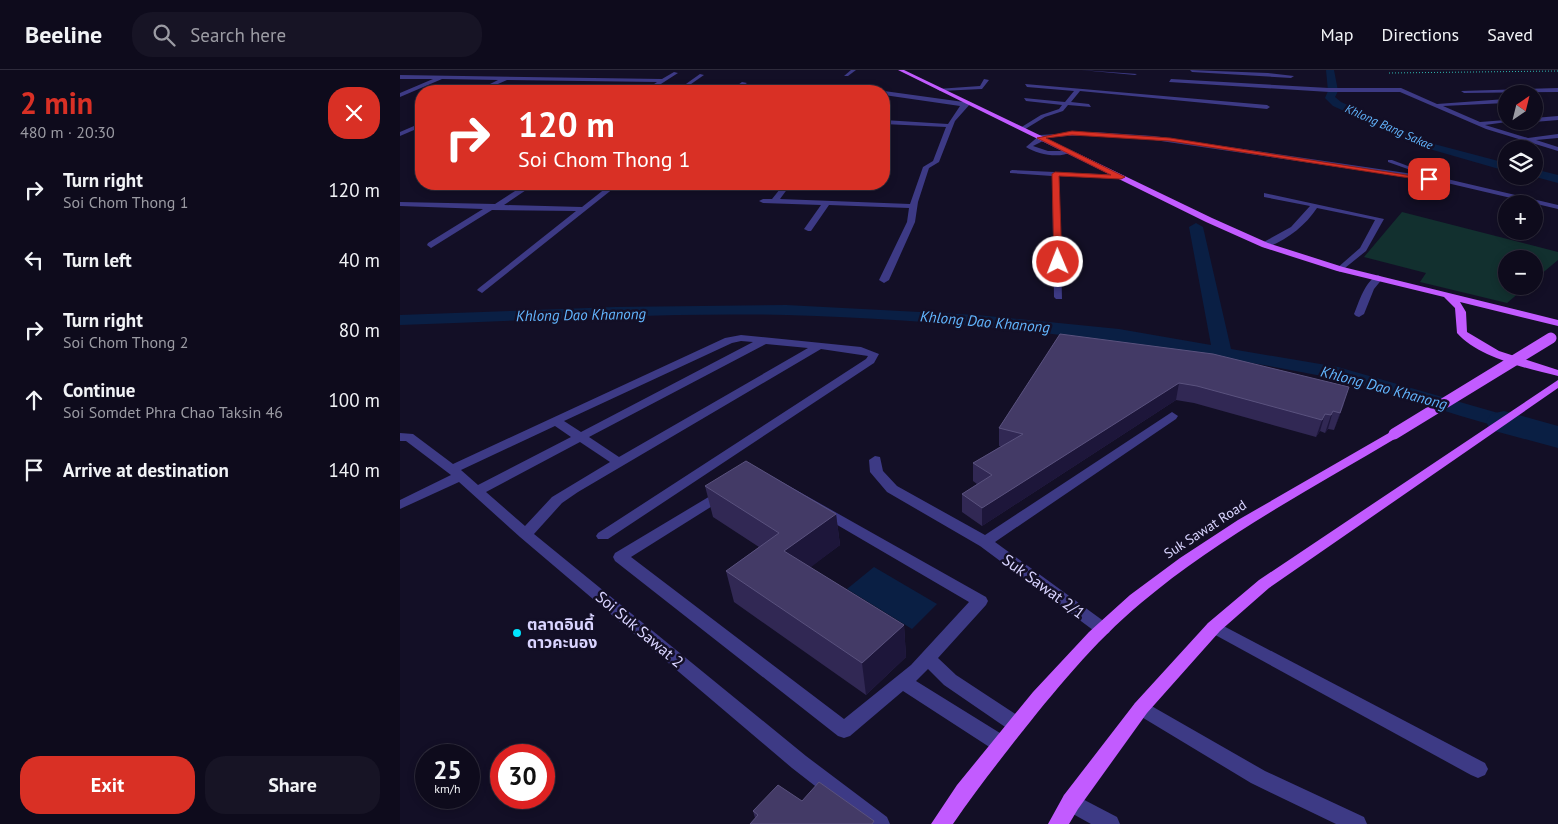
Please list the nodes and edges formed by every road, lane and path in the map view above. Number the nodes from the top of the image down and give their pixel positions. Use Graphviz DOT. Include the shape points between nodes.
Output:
graph roads {
  1 [pos="441,70"];
  2 [pos="524,70"];
  3 [pos="854,70"];
  4 [pos="900,70"];
  5 [pos="1083,70"];
  6 [pos="475,71"];
  7 [pos="1192,71"];
  8 [pos="1558,71"];
  9 [pos="1389,72"];
  10 [pos="676,73"];
  11 [pos="1268,73"];
  12 [pos="615,75"];
  13 [pos="702,75"];
  14 [pos="846,75"];
  15 [pos="1135,75"];
  16 [pos="427,76"];
  17 [pos="445,76"];
  18 [pos="464,76"];
  19 [pos="1291,76"];
  20 [pos="400,77"];
  21 [pos="509,77"];
  22 [pos="607,79"];
  23 [pos="986,80"];
  24 [pos="664,81"];
  25 [pos="744,82"];
  26 [pos="424,85"];
  27 [pos="491,85"];
  28 [pos="657,85"];
  29 [pos="687,85"];
  30 [pos="740,85"];
  31 [pos="1026,85"];
  32 [pos="1269,87"];
  33 [pos="415,89"];
  34 [pos="940,89"];
  35 [pos="1078,90"];
  36 [pos="1558,90"];
  37 [pos="1464,91"];
  38 [pos="890,93"];
  39 [pos="400,95"];
  40 [pos="1490,97"];
  41 [pos="1168,98"];
  42 [pos="1026,99"];
  43 [pos="1498,101"];
  44 [pos="1478,102"];
  45 [pos="966,104"];
  46 [pos="1065,104"];
  47 [pos="1435,105"];
  48 [pos="1089,106"];
  49 [pos="1267,107"];
  50 [pos="1558,118"];
  51 [pos="1543,119"];
  52 [pos="890,122"];
  53 [pos="1498,122"];
  54 [pos="1478,124"];
  55 [pos="951,126"];
  56 [pos="415,128"];
  57 [pos="1022,129"];
  58 [pos="1155,130"];
  59 [pos="1169,132"];
  60 [pos="400,134"];
  61 [pos="1120,136"];
  62 [pos="1558,136"];
  63 [pos="1041,138"];
  64 [pos="1170,139"];
  65 [pos="1523,139"];
  66 [pos="1558,149"];
  67 [pos="1068,152"];
  68 [pos="1390,161"];
  69 [pos="1012,172"];
  70 [pos="1055,174"];
  71 [pos="1121,177"];
  72 [pos="1447,181"];
  73 [pos="520,190"];
  74 [pos="608,190"];
  75 [pos="783,190"];
  76 [pos="1268,196"];
  77 [pos="776,199"];
  78 [pos="763,201"];
  79 [pos="827,203"];
  80 [pos="400,204"];
  81 [pos="409,204"];
  82 [pos="1315,205"];
  83 [pos="914,206"];
  84 [pos="1558,207"];
  85 [pos="492,208"];
  86 [pos="400,209"];
  87 [pos="584,209"];
  88 [pos="808,229"];
  89 [pos="431,245"];
  90 [pos="1265,245"];
  91 [pos="1340,269"];
  92 [pos="1378,278"];
  93 [pos="884,280"];
  94 [pos="482,290"];
  95 [pos="1440,293"];
  96 [pos="1059,298"];
  97 [pos="1359,314"];
  98 [pos="1558,323"];
  99 [pos="1555,336"];
  100 [pos="765,340"];
  101 [pos="820,346"];
  102 [pos="1558,373"];
  103 [pos="1558,383"];
  104 [pos="1172,416"];
  105 [pos="557,422"];
  106 [pos="400,436"];
  107 [pos="580,438"];
  108 [pos="875,460"];
  109 [pos="618,462"];
  110 [pos="457,473"];
  111 [pos="478,491"];
  112 [pos="400,505"];
  113 [pos="525,534"];
  114 [pos="603,536"];
  115 [pos="985,542"];
  116 [pos="1214,627"];
  117 [pos="1103,629"];
  118 [pos="928,658"];
  119 [pos="903,682"];
  120 [pos="1141,708"];
  121 [pos="1017,725"];
  122 [pos="1001,744"];
  123 [pos="1478,769"];
  124 [pos="1071,802"];
  125 [pos="880,824"];
  126 [pos="941,824"];
  127 [pos="1058,824"];
  128 [pos="1110,824"];
  129 [pos="1357,824"];
  1 -- 16 [label="street"];
  2 -- 21 [label="street"];
  3 -- 14 [label="street"];
  4 -- 34 [label="main road"];
  5 -- 15 [label="street"];
  6 -- 18 [label="street"];
  7 -- 11 [label="street"];
  8 -- 9 [label="path"];
  10 -- 24 [label="street"];
  11 -- 19 [label="street"];
  11 -- 32 [label="street"];
  12 -- 22 [label="street"];
  13 -- 29 [label="street"];
  16 -- 17 [label="street"];
  16 -- 20 [label="street"];
  17 -- 18 [label="street"];
  17 -- 26 [label="street"];
  18 -- 21 [label="street"];
  21 -- 22 [label="street"];
  21 -- 27 [label="street"];
  22 -- 24 [label="street"];
  23 -- 34 [label="street" via="982,88"];
  24 -- 28 [label="street"];
  25 -- 30 [label="street"];
  31 -- 35 [label="street"];
  32 -- 41 [label="street" via="1171,78"];
  32 -- 47 [label="street" via="1396,90"];
  33 -- 39 [label="street"];
  34 -- 45 [label="main road"];
  35 -- 41 [label="street"];
  35 -- 46 [label="street"];
  36 -- 37 [label="street"];
  38 -- 45 [label="street"];
  40 -- 44 [label="street" via="1472,98"];
  41 -- 49 [label="street"];
  42 -- 46 [label="street"];
  43 -- 44 [label="street"];
  44 -- 47 [label="street"];
  45 -- 55 [label="street"];
  45 -- 57 [label="main road"];
  46 -- 48 [label="street"];
  46 -- 57 [label="street" via="1061,110"];
  47 -- 54 [label="street"];
  50 -- 51 [label="street"];
  52 -- 55 [label="street"];
  53 -- 54 [label="street"];
  54 -- 65 [label="street"];
  55 -- 83 [label="street" via="936,162 926,166"];
  56 -- 60 [label="street"];
  57 -- 63 [label="main road"];
  58 -- 61 [label="street" via="1128,128"];
  59 -- 64 [label="street"];
  61 -- 63 [label="street" via="1072,133"];
  61 -- 64 [label="street"];
  62 -- 65 [label="street"];
  63 -- 67 [label="main road"];
  63 -- 67 [label="street" via="1029,147 1048,153"];
  64 -- 72 [label="street"];
  65 -- 66 [label="street"];
  67 -- 71 [label="main road"];
  68 -- 72 [label="street"];
  69 -- 70 [label="street"];
  70 -- 71 [label="street"];
  70 -- 96 [label="street"];
  71 -- 90 [label="main road"];
  72 -- 84 [label="street"];
  73 -- 85 [label="street"];
  74 -- 87 [label="street"];
  75 -- 77 [label="street"];
  76 -- 82 [label="street"];
  78 -- 79 [label="street"];
  79 -- 83 [label="street"];
  79 -- 88 [label="street"];
  80 -- 81 [label="street"];
  81 -- 85 [label="street"];
  81 -- 86 [label="street"];
  82 -- 90 [label="street" via="1296,230"];
  82 -- 91 [label="street" via="1380,218 1363,248"];
  83 -- 93 [label="street" via="911,222"];
  85 -- 87 [label="street"];
  85 -- 89 [label="street"];
  87 -- 94 [label="street"];
  90 -- 91 [label="main road"];
  91 -- 92 [label="main road"];
  92 -- 95 [label="main road"];
  92 -- 97 [label="street"];
  95 -- 98 [label="main road"];
  95 -- 102 [label="main road" via="1458,304 1462,311 1462,333 1470,340 1498,354"];
  99 -- 117 [label="main road, Suk Sawat Road, bridge" via="1221,537 1155,583"];
  100 -- 101 [label="street"];
  100 -- 105 [label="street" via="729,340"];
  100 -- 107 [label="street"];
  101 -- 109 [label="street"];
  101 -- 114 [label="street" via="874,354 870,361"];
  103 -- 116 [label="main road" via="1264,584"];
  104 -- 115 [label="street"];
  105 -- 107 [label="street"];
  105 -- 110 [label="street"];
  106 -- 110 [label="street, Soi Suk Sawat 2" via="409,437"];
  107 -- 109 [label="street"];
  107 -- 111 [label="street"];
  108 -- 115 [label="street, Suk Sawat 2/1" via="877,472 892,490"];
  109 -- 113 [label="street" via="572,489"];
  110 -- 111 [label="street, Soi Suk Sawat 2"];
  110 -- 112 [label="street"];
  111 -- 113 [label="street, Soi Suk Sawat 2"];
  113 -- 125 [label="street, Soi Suk Sawat 2" via="799,762"];
  115 -- 117 [label="street, Suk Sawat 2/1"];
  116 -- 120 [label="main road"];
  116 -- 123 [label="street"];
  117 -- 121 [label="main road, Suk Sawat Road" via="1055,677"];
  118 -- 119 [label="street"];
  118 -- 119 [label="street" via="980,601 757,472 620,557 844,730"];
  118 -- 121 [label="street" via="950,680"];
  119 -- 122 [label="street"];
  120 -- 124 [label="main road"];
  120 -- 129 [label="street" via="1258,777"];
  121 -- 122 [label="main road, Suk Sawat Road"];
  122 -- 126 [label="main road, Suk Sawat Road"];
  124 -- 127 [label="main road"];
  124 -- 128 [label="street"];
}
